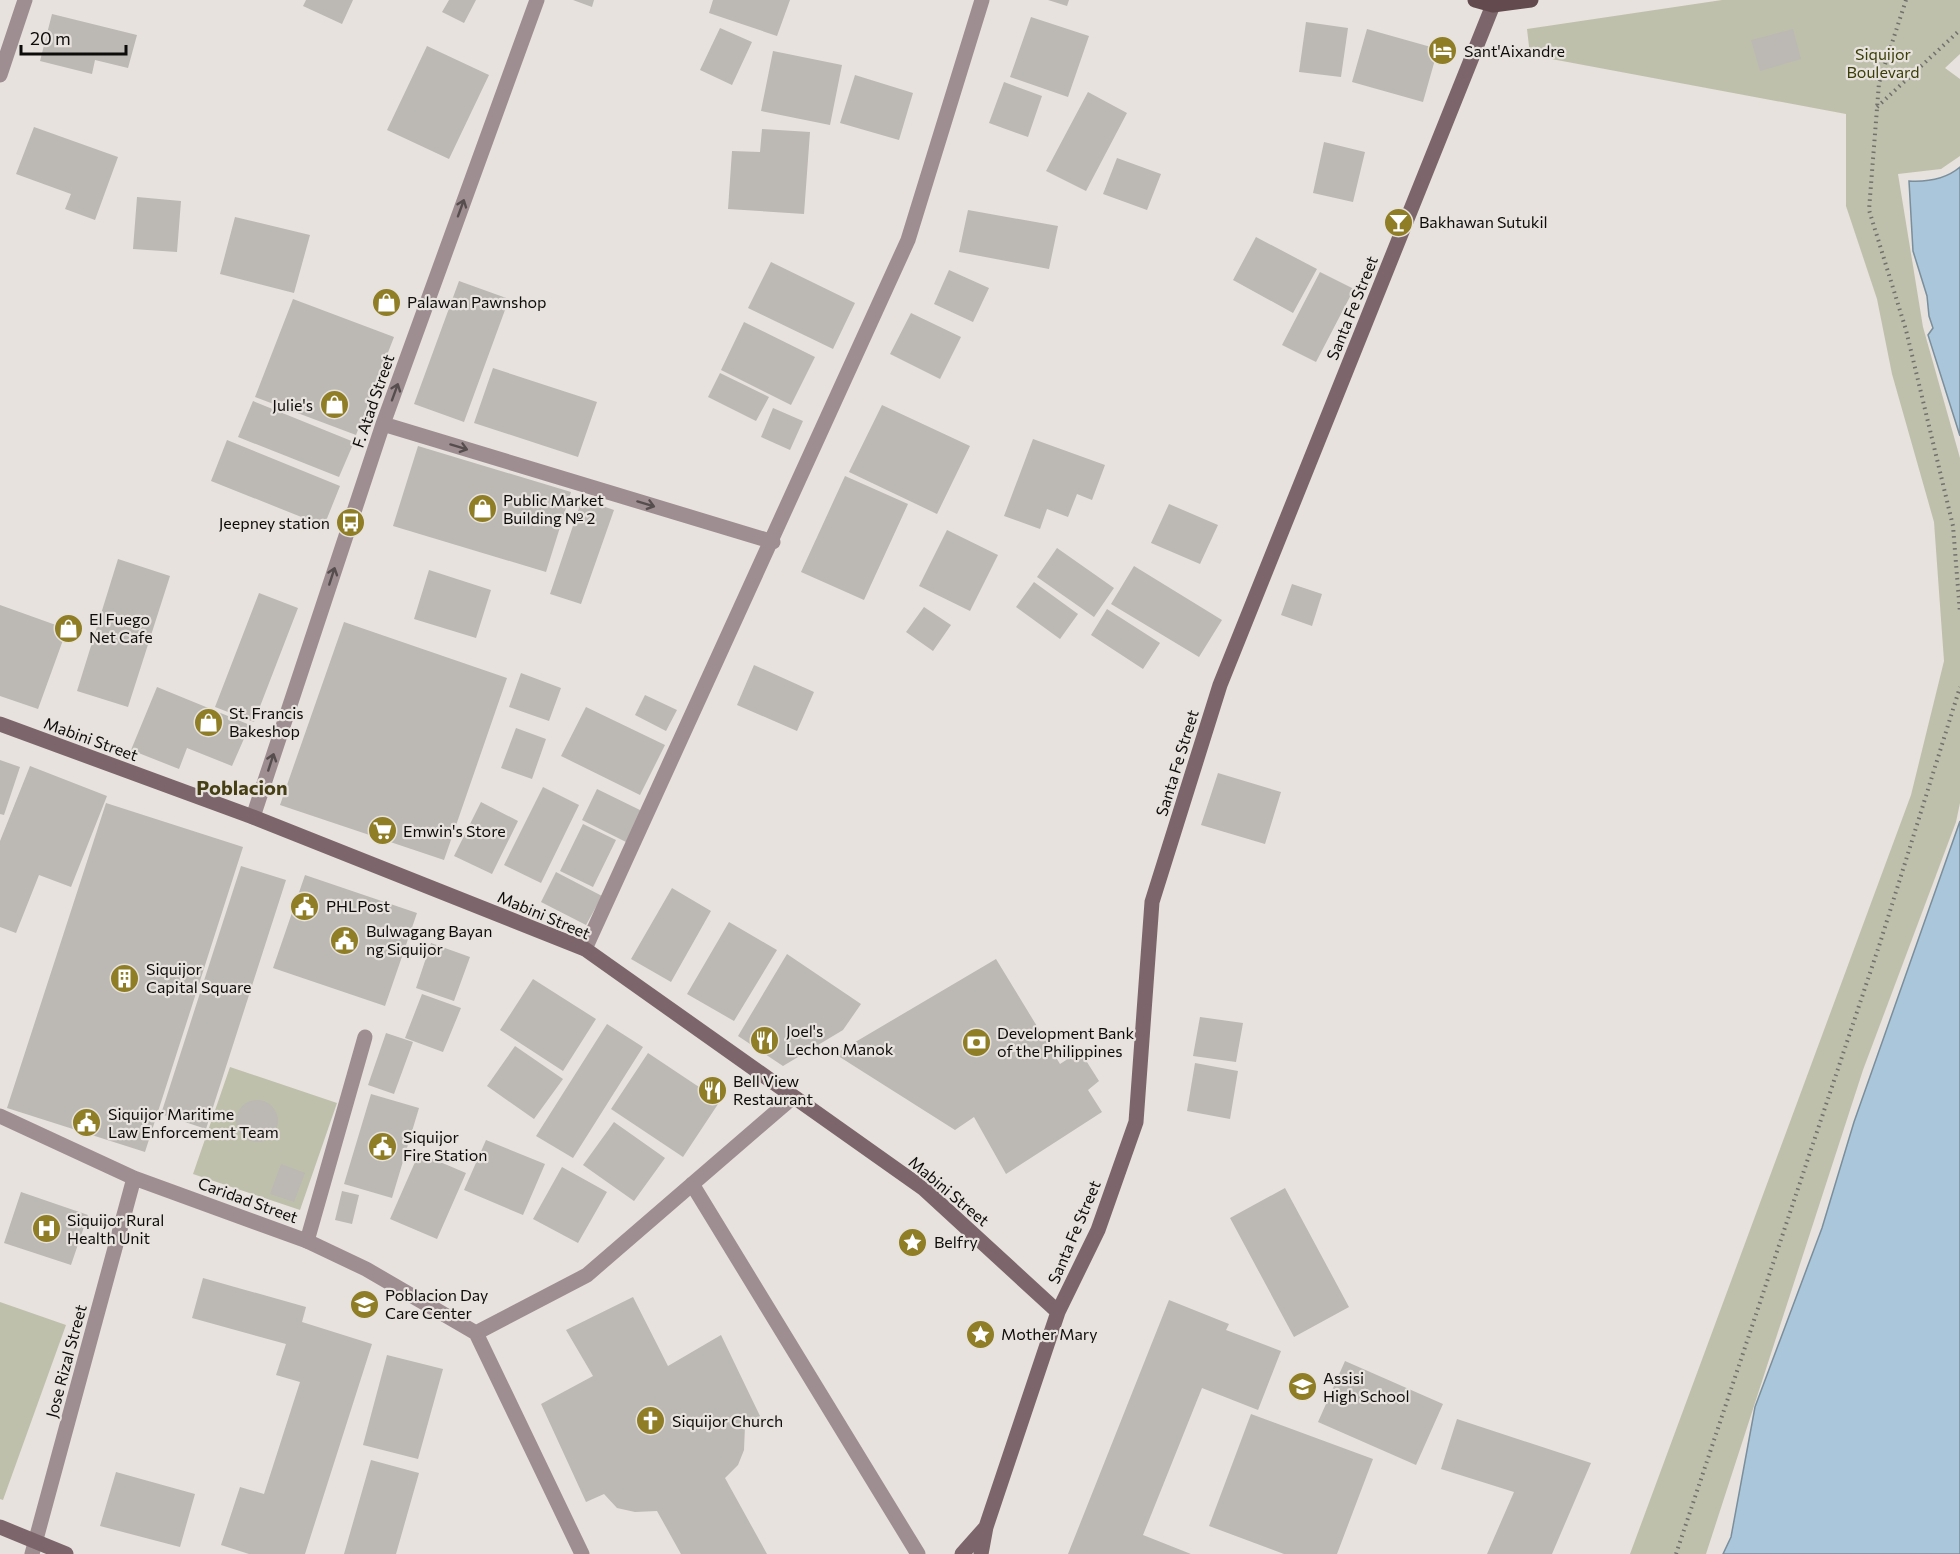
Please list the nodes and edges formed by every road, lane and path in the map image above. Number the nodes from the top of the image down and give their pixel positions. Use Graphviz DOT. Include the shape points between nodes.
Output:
graph roads {
  1 [pos="25,0"];
  2 [pos="537,0"];
  3 [pos="982,0"];
  4 [pos="1475,0"];
  5 [pos="1531,0"];
  6 [pos="1906,0"];
  7 [pos="1493,5"];
  8 [pos="1960,30"];
  9 [pos="0,75"];
  10 [pos="1877,108"];
  11 [pos="383,424"];
  12 [pos="773,543"];
  13 [pos="1960,613"];
  14 [pos="1960,687"];
  15 [pos="0,724"];
  16 [pos="253,817"];
  17 [pos="585,950"];
  18 [pos="365,1037"];
  19 [pos="792,1098"];
  20 [pos="0,1116"];
  21 [pos="134,1178"];
  22 [pos="692,1185"];
  23 [pos="307,1241"];
  24 [pos="1059,1312"];
  25 [pos="476,1333"];
  26 [pos="0,1527"];
  27 [pos="986,1527"];
  28 [pos="34,1548"];
  29 [pos="66,1554"];
  30 [pos="582,1554"];
  31 [pos="918,1554"];
  32 [pos="962,1554"];
  33 [pos="981,1554"];
  34 [pos="1676,1554"];
  1 -- 9 [label="street"];
  11 -- 2 [label="street, F. Atad Street, one-way"];
  3 -- 12 [label="street" via="908,240"];
  4 -- 7 [label="main road"];
  5 -- 7 [label="main road"];
  6 -- 10 [label="path" via="1879,83"];
  7 -- 24 [label="street, Santa Fe Street" via="1220,685 1152,902 1136,1122 1098,1230"];
  8 -- 10 [label="path"];
  10 -- 13 [label="path" via="1869,210 1906,330 1953,526"];
  11 -- 12 [label="street, one-way"];
  16 -- 11 [label="street, F. Atad Street, one-way"];
  12 -- 17 [label="street"];
  14 -- 34 [label="path" via="1880,943"];
  15 -- 16 [label="street, Mabini Street"];
  16 -- 17 [label="street, Mabini Street"];
  17 -- 19 [label="street, Mabini Street"];
  18 -- 23 [label="street"];
  19 -- 22 [label="street"];
  19 -- 24 [label="street, Mabini Street" via="924,1189"];
  20 -- 21 [label="street, Caridad Street"];
  21 -- 23 [label="street, Caridad Street"];
  21 -- 28 [label="street, Jose Rizal Street"];
  22 -- 25 [label="street" via="587,1275"];
  22 -- 31 [label="street"];
  23 -- 25 [label="street, Caridad Street" via="366,1269"];
  24 -- 27 [label="street, Santa Fe Street"];
  25 -- 30 [label="street"];
  26 -- 28 [label="street"];
  27 -- 32 [label="street"];
  27 -- 33 [label="street, Santa Fe Street"];
  28 -- 29 [label="street"];
}
